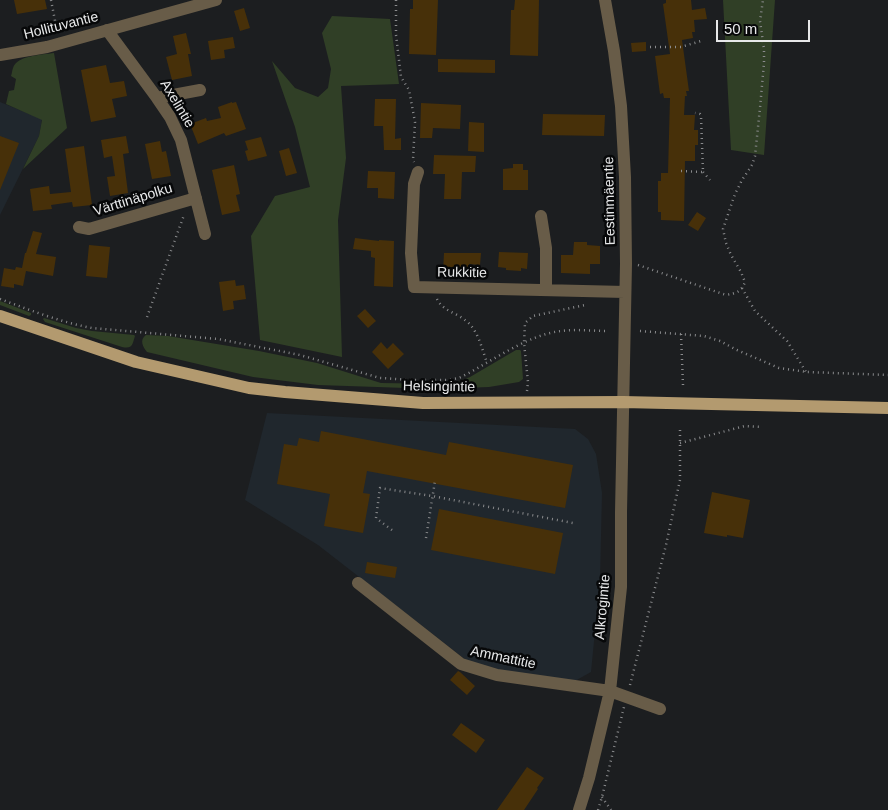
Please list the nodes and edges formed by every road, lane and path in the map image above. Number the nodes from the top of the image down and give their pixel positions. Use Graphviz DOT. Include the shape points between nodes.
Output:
graph roads {
  1 [pos="51,0"];
  2 [pos="216,0"];
  3 [pos="396,0"];
  4 [pos="605,0"];
  5 [pos="763,0"];
  6 [pos="107,30"];
  7 [pos="58,33"];
  8 [pos="700,41"];
  9 [pos="650,47"];
  10 [pos="0,55"];
  11 [pos="200,90"];
  12 [pos="158,98"];
  13 [pos="695,113"];
  14 [pos="682,171"];
  15 [pos="418,172"];
  16 [pos="703,172"];
  17 [pos="710,180"];
  18 [pos="196,198"];
  19 [pos="183,201"];
  20 [pos="541,216"];
  21 [pos="79,227"];
  22 [pos="205,234"];
  23 [pos="637,264"];
  24 [pos="432,288"];
  25 [pos="742,288"];
  26 [pos="546,290"];
  27 [pos="625,292"];
  28 [pos="0,298"];
  29 [pos="590,304"];
  30 [pos="0,316"];
  31 [pos="147,318"];
  32 [pos="608,331"];
  33 [pos="640,331"];
  34 [pos="680,334"];
  35 [pos="524,343"];
  36 [pos="487,363"];
  37 [pos="807,372"];
  38 [pos="888,374"];
  39 [pos="683,385"];
  40 [pos="527,402"];
  41 [pos="623,402"];
  42 [pos="888,408"];
  43 [pos="680,426"];
  44 [pos="761,427"];
  45 [pos="680,443"];
  46 [pos="435,481"];
  47 [pos="432,496"];
  48 [pos="573,523"];
  49 [pos="392,530"];
  50 [pos="426,538"];
  51 [pos="358,583"];
  52 [pos="610,690"];
  53 [pos="627,696"];
  54 [pos="660,709"];
  55 [pos="602,797"];
  56 [pos="579,810"];
  57 [pos="598,810"];
  58 [pos="611,810"];
  1 -- 7 [label="path"];
  2 -- 6 [label="street, Hollituvantie"];
  3 -- 15 [label="path" via="401,77 409,90 414,112 413,160"];
  4 -- 27 [label="street, Eestinmäentie" via="621,106 626,177"];
  5 -- 25 [label="path" via="760,22 764,63 755,156 735,194 723,229 726,243 745,282"];
  6 -- 10 [label="street, Hollituvantie" via="47,47"];
  6 -- 12 [label="street, Axelintie"];
  8 -- 9 [label="path" via="681,47"];
  11 -- 12 [label="street"];
  12 -- 18 [label="street, Axelintie" via="181,140"];
  13 -- 16 [label="path" via="701,116"];
  14 -- 16 [label="path"];
  15 -- 24 [label="street, Rukkitie" via="414,184 411,253 414,287"];
  16 -- 17 [label="path"];
  18 -- 19 [label="street, Värttinäpolku"];
  18 -- 22 [label="street, Axelintie"];
  19 -- 21 [label="street, Värttinäpolku" via="89,229"];
  19 -- 31 [label="path" via="184,213"];
  20 -- 26 [label="street" via="546,248"];
  23 -- 25 [label="path" via="726,295"];
  24 -- 26 [label="street, Rukkitie"];
  24 -- 36 [label="path" via="440,305 474,328"];
  25 -- 37 [label="path" via="755,311 787,341"];
  26 -- 27 [label="street, Rukkitie"];
  27 -- 41 [label="street, Eestinmäentie"];
  28 -- 36 [label="path" via="75,325 218,338 300,355 380,378 447,380 459,378"];
  29 -- 35 [label="path" via="533,316 525,323"];
  30 -- 40 [label="main road, Helsingintie" via="136,362 250,388 423,403"];
  32 -- 35 [label="path" via="560,331"];
  33 -- 34 [label="path"];
  34 -- 37 [label="path" via="720,340 779,368"];
  34 -- 39 [label="path"];
  35 -- 36 [label="path"];
  35 -- 40 [label="path"];
  37 -- 38 [label="path"];
  40 -- 41 [label="main road, Helsingintie"];
  41 -- 42 [label="main road, Helsingintie"];
  41 -- 52 [label="street, Alkrogintie" via="621,587"];
  43 -- 45 [label="path"];
  44 -- 45 [label="path" via="745,426"];
  45 -- 53 [label="path" via="680,480"];
  46 -- 47 [label="path"];
  47 -- 48 [label="path"];
  47 -- 49 [label="path" via="380,488 376,518"];
  47 -- 50 [label="path"];
  51 -- 52 [label="street, Ammattitie" via="461,664 497,675"];
  52 -- 53 [label="street, Ammattitie"];
  52 -- 56 [label="street, Alkrogintie"];
  53 -- 54 [label="street, Ammattitie"];
  53 -- 55 [label="path"];
  55 -- 57 [label="path"];
  55 -- 58 [label="path"];
}
